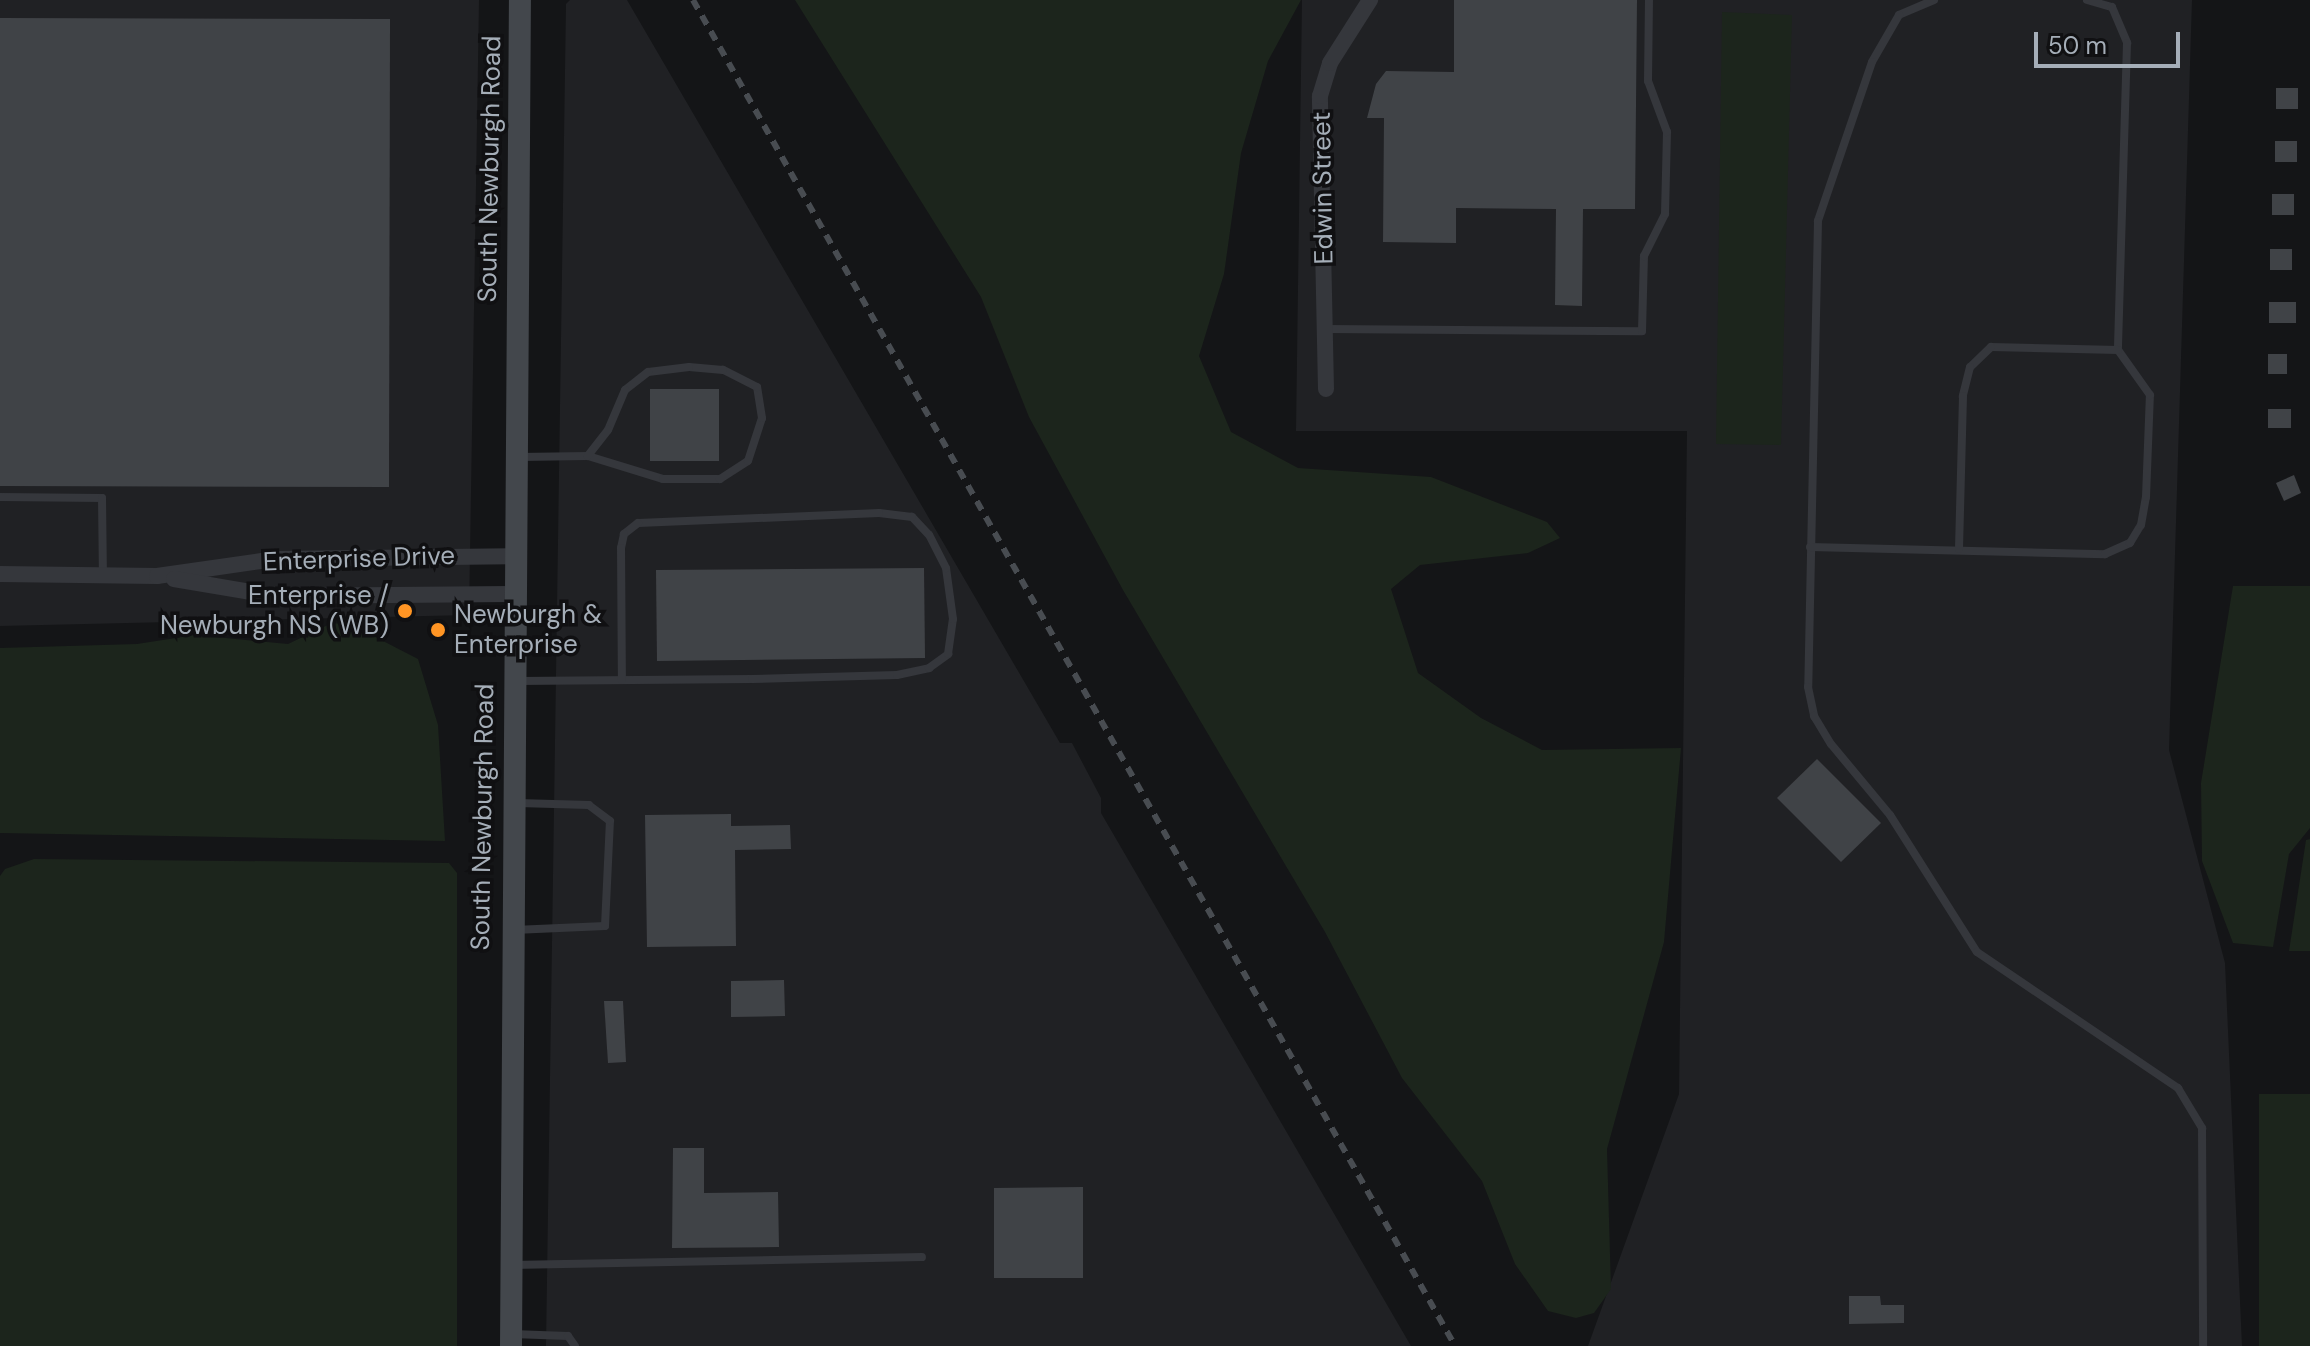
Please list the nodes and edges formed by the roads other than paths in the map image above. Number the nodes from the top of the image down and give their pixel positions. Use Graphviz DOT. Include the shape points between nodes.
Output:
graph roads {
  1 [pos="520,0"];
  2 [pos="1370,0"];
  3 [pos="1649,0"];
  4 [pos="1934,0"];
  5 [pos="2087,0"];
  6 [pos="1326,329"];
  7 [pos="2118,350"];
  8 [pos="1326,389"];
  9 [pos="588,456"];
  10 [pos="515,457"];
  11 [pos="0,497"];
  12 [pos="1810,547"];
  13 [pos="1959,549"];
  14 [pos="514,556"];
  15 [pos="0,574"];
  16 [pos="103,576"];
  17 [pos="157,576"];
  18 [pos="514,594"];
  19 [pos="622,680"];
  20 [pos="513,681"];
  21 [pos="513,803"];
  22 [pos="510,930"];
  23 [pos="922,1257"];
  24 [pos="511,1265"];
  25 [pos="511,1340"];
  26 [pos="575,1346"];
  27 [pos="2203,1346"];
  1 -- 10 [label="main road, South Newburgh Road"];
  2 -- 6 [label="street, Edwin Street" via="1330,63 1320,96"];
  3 -- 6 [label="lane" via="1648,81 1667,132 1665,214 1644,256 1642,331"];
  4 -- 12 [label="lane" via="1899,15 1872,62 1818,221"];
  5 -- 7 [label="lane" via="2112,7 2127,43"];
  6 -- 8 [label="street, Edwin Street"];
  7 -- 13 [label="lane" via="1991,347 1970,367 1963,396"];
  7 -- 13 [label="lane" via="2150,395 2146,497 2141,525 2130,543 2105,554"];
  9 -- 9 [label="lane" via="663,479 720,479 748,461 762,418 757,387 723,370 648,372 625,390 608,430"];
  9 -- 10 [label="lane"];
  10 -- 14 [label="main road, South Newburgh Road"];
  11 -- 16 [label="lane" via="102,498"];
  12 -- 13 [label="lane"];
  12 -- 27 [label="lane" via="1808,687 1814,716 1831,744 1890,815 1977,952 2178,1088 2202,1128"];
  14 -- 17 [label="street, Enterprise Drive" via="275,559"];
  14 -- 18 [label="main road, South Newburgh Road"];
  15 -- 16 [label="street, Enterprise Drive"];
  16 -- 17 [label="street, Enterprise Drive"];
  17 -- 18 [label="street, Enterprise Drive" via="275,596"];
  18 -- 20 [label="main road, South Newburgh Road"];
  19 -- 19 [label="lane" via="897,675 929,668 948,654 952,631 946,568 929,535 912,517 879,513 638,523 624,534 621,548"];
  19 -- 20 [label="lane"];
  20 -- 21 [label="main road, South Newburgh Road"];
  21 -- 22 [label="main road, South Newburgh Road"];
  21 -- 22 [label="lane" via="589,805 610,821 605,926"];
  22 -- 24 [label="main road, South Newburgh Road"];
  23 -- 24 [label="lane"];
  24 -- 25 [label="main road, South Newburgh Road"];
  25 -- 26 [label="lane" via="568,1336"];
}
